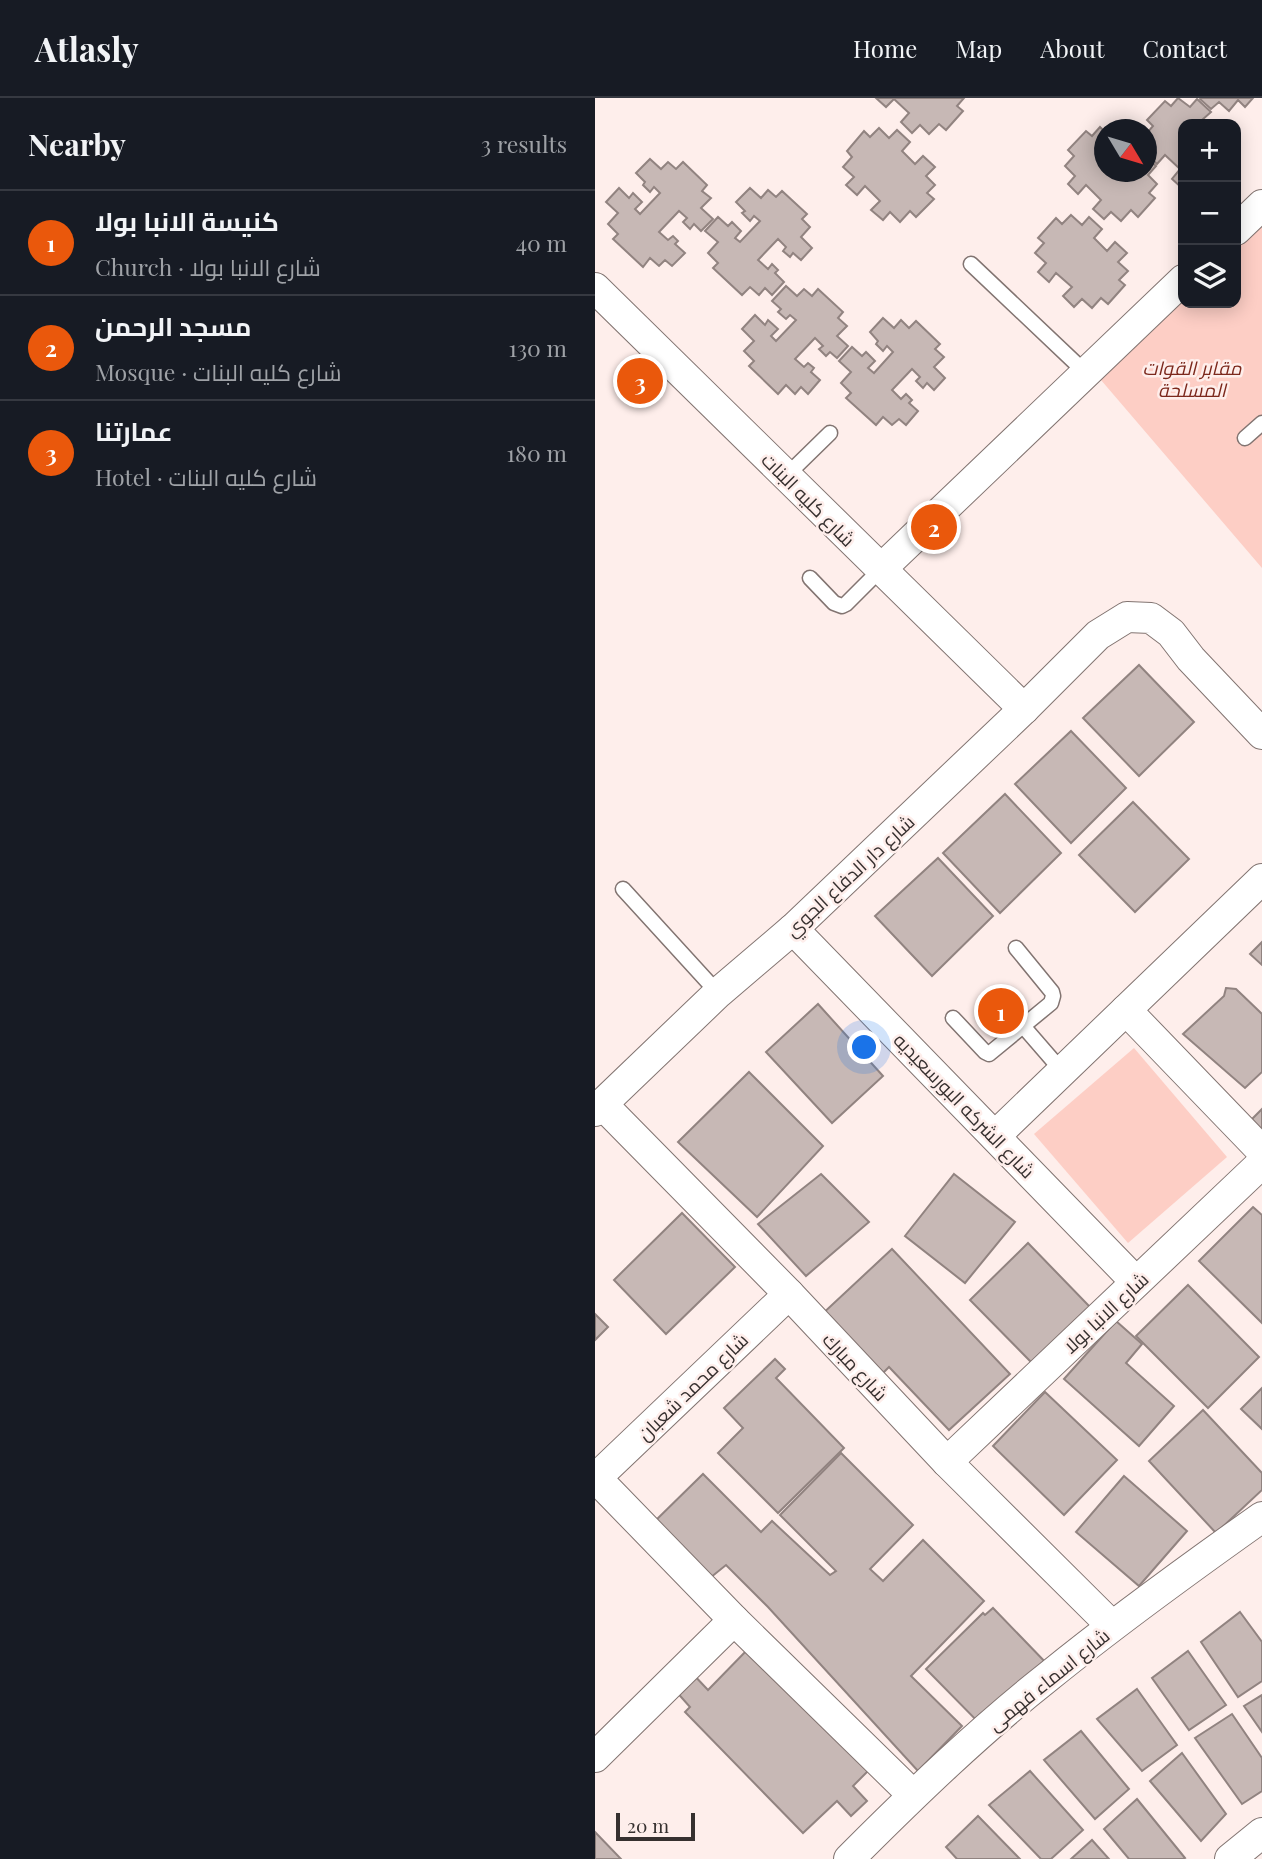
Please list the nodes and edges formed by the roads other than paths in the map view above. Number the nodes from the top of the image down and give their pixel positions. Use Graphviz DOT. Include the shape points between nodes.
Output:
graph roads {
  1 [pos="1262,205"];
  2 [pos="1241,225"];
  3 [pos="971,264"];
  4 [pos="1178,285"];
  5 [pos="595,288"];
  6 [pos="1086,373"];
  7 [pos="1262,424"];
  8 [pos="830,433"];
  9 [pos="1245,438"];
  10 [pos="786,476"];
  11 [pos="881,569"];
  12 [pos="810,578"];
  13 [pos="1024,709"];
  14 [pos="1262,734"];
  15 [pos="1262,879"];
  16 [pos="623,889"];
  17 [pos="793,929"];
  18 [pos="1016,948"];
  19 [pos="718,993"];
  20 [pos="1126,1010"];
  21 [pos="953,1018"];
  22 [pos="1023,1026"];
  23 [pos="1062,1071"];
  24 [pos="598,1107"];
  25 [pos="995,1136"];
  26 [pos="1262,1152"];
  27 [pos="1262,1163"];
  28 [pos="1136,1282"];
  29 [pos="789,1294"];
  30 [pos="947,1462"];
  31 [pos="596,1478"];
  32 [pos="1262,1517"];
  33 [pos="734,1620"];
  34 [pos="1112,1626"];
  35 [pos="597,1752"];
  36 [pos="913,1795"];
  37 [pos="1262,1833"];
  38 [pos="849,1859"];
  39 [pos="1230,1859"];
  1 -- 2 [label="street"];
  3 -- 6 [label="lane"];
  4 -- 6 [label="street"];
  5 -- 10 [label="street, شارع كليه البنات"];
  6 -- 11 [label="street"];
  7 -- 9 [label="lane"];
  8 -- 10 [label="lane"];
  10 -- 11 [label="street, شارع كليه البنات"];
  11 -- 12 [label="lane" via="842,606"];
  11 -- 13 [label="street, شارع كليه البنات"];
  13 -- 14 [label="street, شارع دار الدفاع الجوي" via="1098,635 1127,617 1151,618 1171,633"];
  13 -- 17 [label="street, شارع دار الدفاع الجوي"];
  15 -- 20 [label="street"];
  16 -- 19 [label="lane"];
  17 -- 19 [label="street, شارع دار الدفاع الجوي"];
  17 -- 25 [label="street, شارع الشركه البورسعيديه"];
  18 -- 22 [label="lane" via="1053,996 1051,1003"];
  19 -- 24 [label="street, شارع دار الدفاع الجوي"];
  20 -- 23 [label="street"];
  20 -- 26 [label="street"];
  21 -- 22 [label="lane" via="989,1054"];
  22 -- 23 [label="lane"];
  23 -- 25 [label="street"];
  24 -- 29 [label="street, شارع مبارك"];
  25 -- 28 [label="street, شارع الشركه البورسعيديه"];
  27 -- 28 [label="street, شارع الانبا بولا"];
  28 -- 30 [label="street, شارع الانبا بولا"];
  29 -- 30 [label="street, شارع مبارك"];
  29 -- 31 [label="street, شارع محمد شعبان"];
  30 -- 34 [label="street, شارع مبارك"];
  31 -- 33 [label="street"];
  32 -- 34 [label="street, شارع اسماء فهمى"];
  33 -- 35 [label="street"];
  33 -- 36 [label="street"];
  34 -- 36 [label="street, شارع اسماء فهمى"];
  36 -- 38 [label="street, شارع اسماء فهمى"];
  37 -- 39 [label="street"];
}
